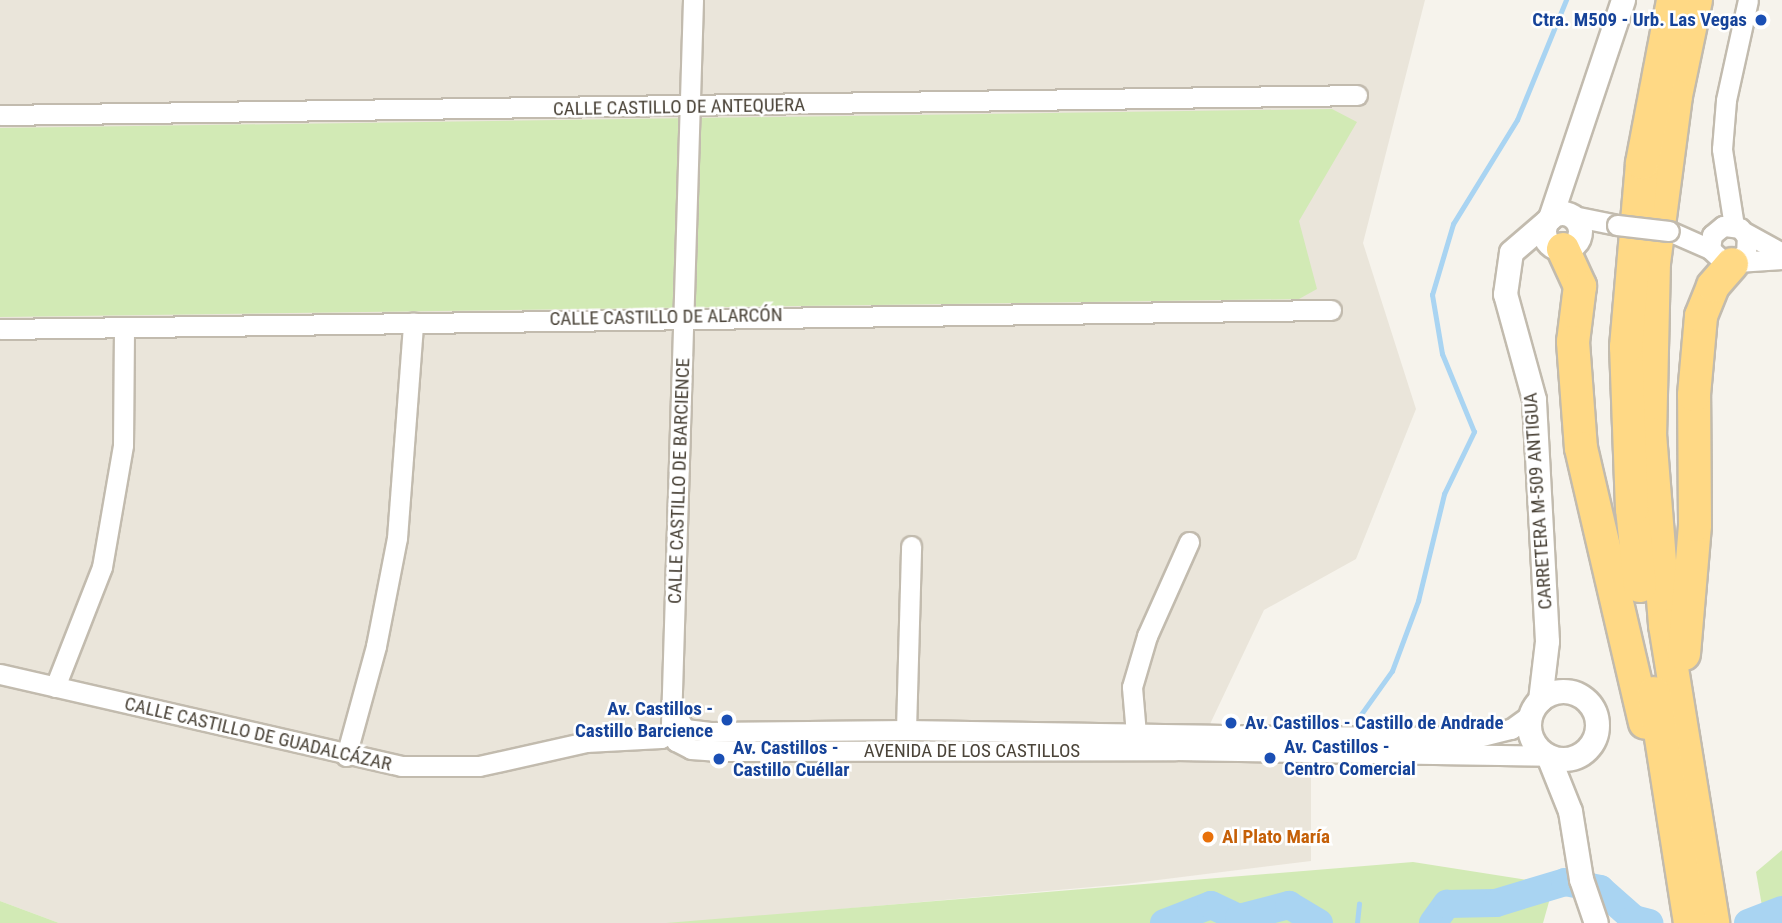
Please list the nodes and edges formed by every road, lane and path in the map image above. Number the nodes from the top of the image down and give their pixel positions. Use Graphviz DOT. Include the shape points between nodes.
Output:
graph roads {
  1 [pos="693,0"];
  2 [pos="1623,0"];
  3 [pos="1673,0"];
  4 [pos="1696,0"];
  5 [pos="1748,0"];
  6 [pos="1357,95"];
  7 [pos="690,108"];
  8 [pos="0,115"];
  9 [pos="1734,228"];
  10 [pos="1670,230"];
  11 [pos="1560,231"];
  12 [pos="1782,253"];
  13 [pos="1726,259"];
  14 [pos="1782,259"];
  15 [pos="1331,310"];
  16 [pos="685,316"];
  17 [pos="413,323"];
  18 [pos="124,327"];
  19 [pos="0,329"];
  20 [pos="1189,542"];
  21 [pos="911,546"];
  22 [pos="1547,641"];
  23 [pos="0,674"];
  24 [pos="55,687"];
  25 [pos="1566,691"];
  26 [pos="1535,708"];
  27 [pos="675,723"];
  28 [pos="906,730"];
  29 [pos="1136,734"];
  30 [pos="346,756"];
  31 [pos="1579,756"];
  32 [pos="1548,757"];
  33 [pos="1679,763"];
  34 [pos="1570,811"];
  35 [pos="1595,923"];
  36 [pos="1690,923"];
  37 [pos="1713,923"];
  1 -- 7 [label="street, CALLE CASTILLO DE BARCIENCE"];
  2 -- 11 [label="street"];
  3 -- 33 [label="highway" via="1642,163 1626,347 1632,509"];
  4 -- 33 [label="highway" via="1664,172 1650,352 1656,524"];
  5 -- 9 [label="street" via="1726,100 1722,149"];
  6 -- 7 [label="street, CALLE CASTILLO DE ANTEQUERA"];
  7 -- 8 [label="street, CALLE CASTILLO DE ANTEQUERA"];
  7 -- 16 [label="street, CALLE CASTILLO DE BARCIENCE"];
  9 -- 10 [label="street"];
  9 -- 12 [label="street"];
  9 -- 13 [label="street" via="1748,249"];
  9 -- 13 [label="street" via="1712,235"];
  10 -- 11 [label="street, bridge" via="1617,225"];
  10 -- 13 [label="street"];
  11 -- 22 [label="street, CARRETERA M-509 ANTIGUA" via="1511,252 1506,280 1510,320 1534,399"];
  11 -- 33 [label="highway" via="1580,286 1573,342 1581,448 1650,748"];
  13 -- 14 [label="street"];
  13 -- 33 [label="highway" via="1701,316 1694,395 1695,525 1683,638 1687,695"];
  15 -- 16 [label="street, CALLE CASTILLO DE ALARCÓN"];
  16 -- 17 [label="street, CALLE CASTILLO DE ALARCÓN"];
  16 -- 27 [label="street, CALLE CASTILLO DE BARCIENCE"];
  17 -- 18 [label="street, CALLE CASTILLO DE ALARCÓN"];
  17 -- 30 [label="street" via="397,538 376,646"];
  18 -- 19 [label="street, CALLE CASTILLO DE ALARCÓN"];
  18 -- 24 [label="street" via="123,445 102,567"];
  20 -- 29 [label="street" via="1147,636 1132,687"];
  21 -- 28 [label="street"];
  22 -- 25 [label="street, CARRETERA M-509 ANTIGUA"];
  22 -- 26 [label="street, CARRETERA M-509 ANTIGUA"];
  23 -- 24 [label="street, CALLE CASTILLO DE GUADALCÁZAR"];
  24 -- 30 [label="street, CALLE CASTILLO DE GUADALCÁZAR"];
  25 -- 26 [label="street"];
  25 -- 31 [label="street" via="1585,699 1597,716 1595,739"];
  26 -- 29 [label="street, AVENIDA DE LOS CASTILLOS" via="1511,729 1478,737"];
  26 -- 32 [label="street" via="1532,739"];
  27 -- 28 [label="street, AVENIDA DE LOS CASTILLOS" via="710,732"];
  27 -- 30 [label="street, CALLE CASTILLO DE GUADALCÁZAR" via="479,766 401,766"];
  27 -- 32 [label="street, AVENIDA DE LOS CASTILLOS" via="682,746 719,751 1175,750"];
  28 -- 29 [label="street, AVENIDA DE LOS CASTILLOS"];
  31 -- 32 [label="street" via="1564,760"];
  31 -- 34 [label="street"];
  32 -- 34 [label="street"];
  33 -- 36 [label="highway"];
  33 -- 37 [label="highway"];
  34 -- 35 [label="street" via="1581,879"];
}
